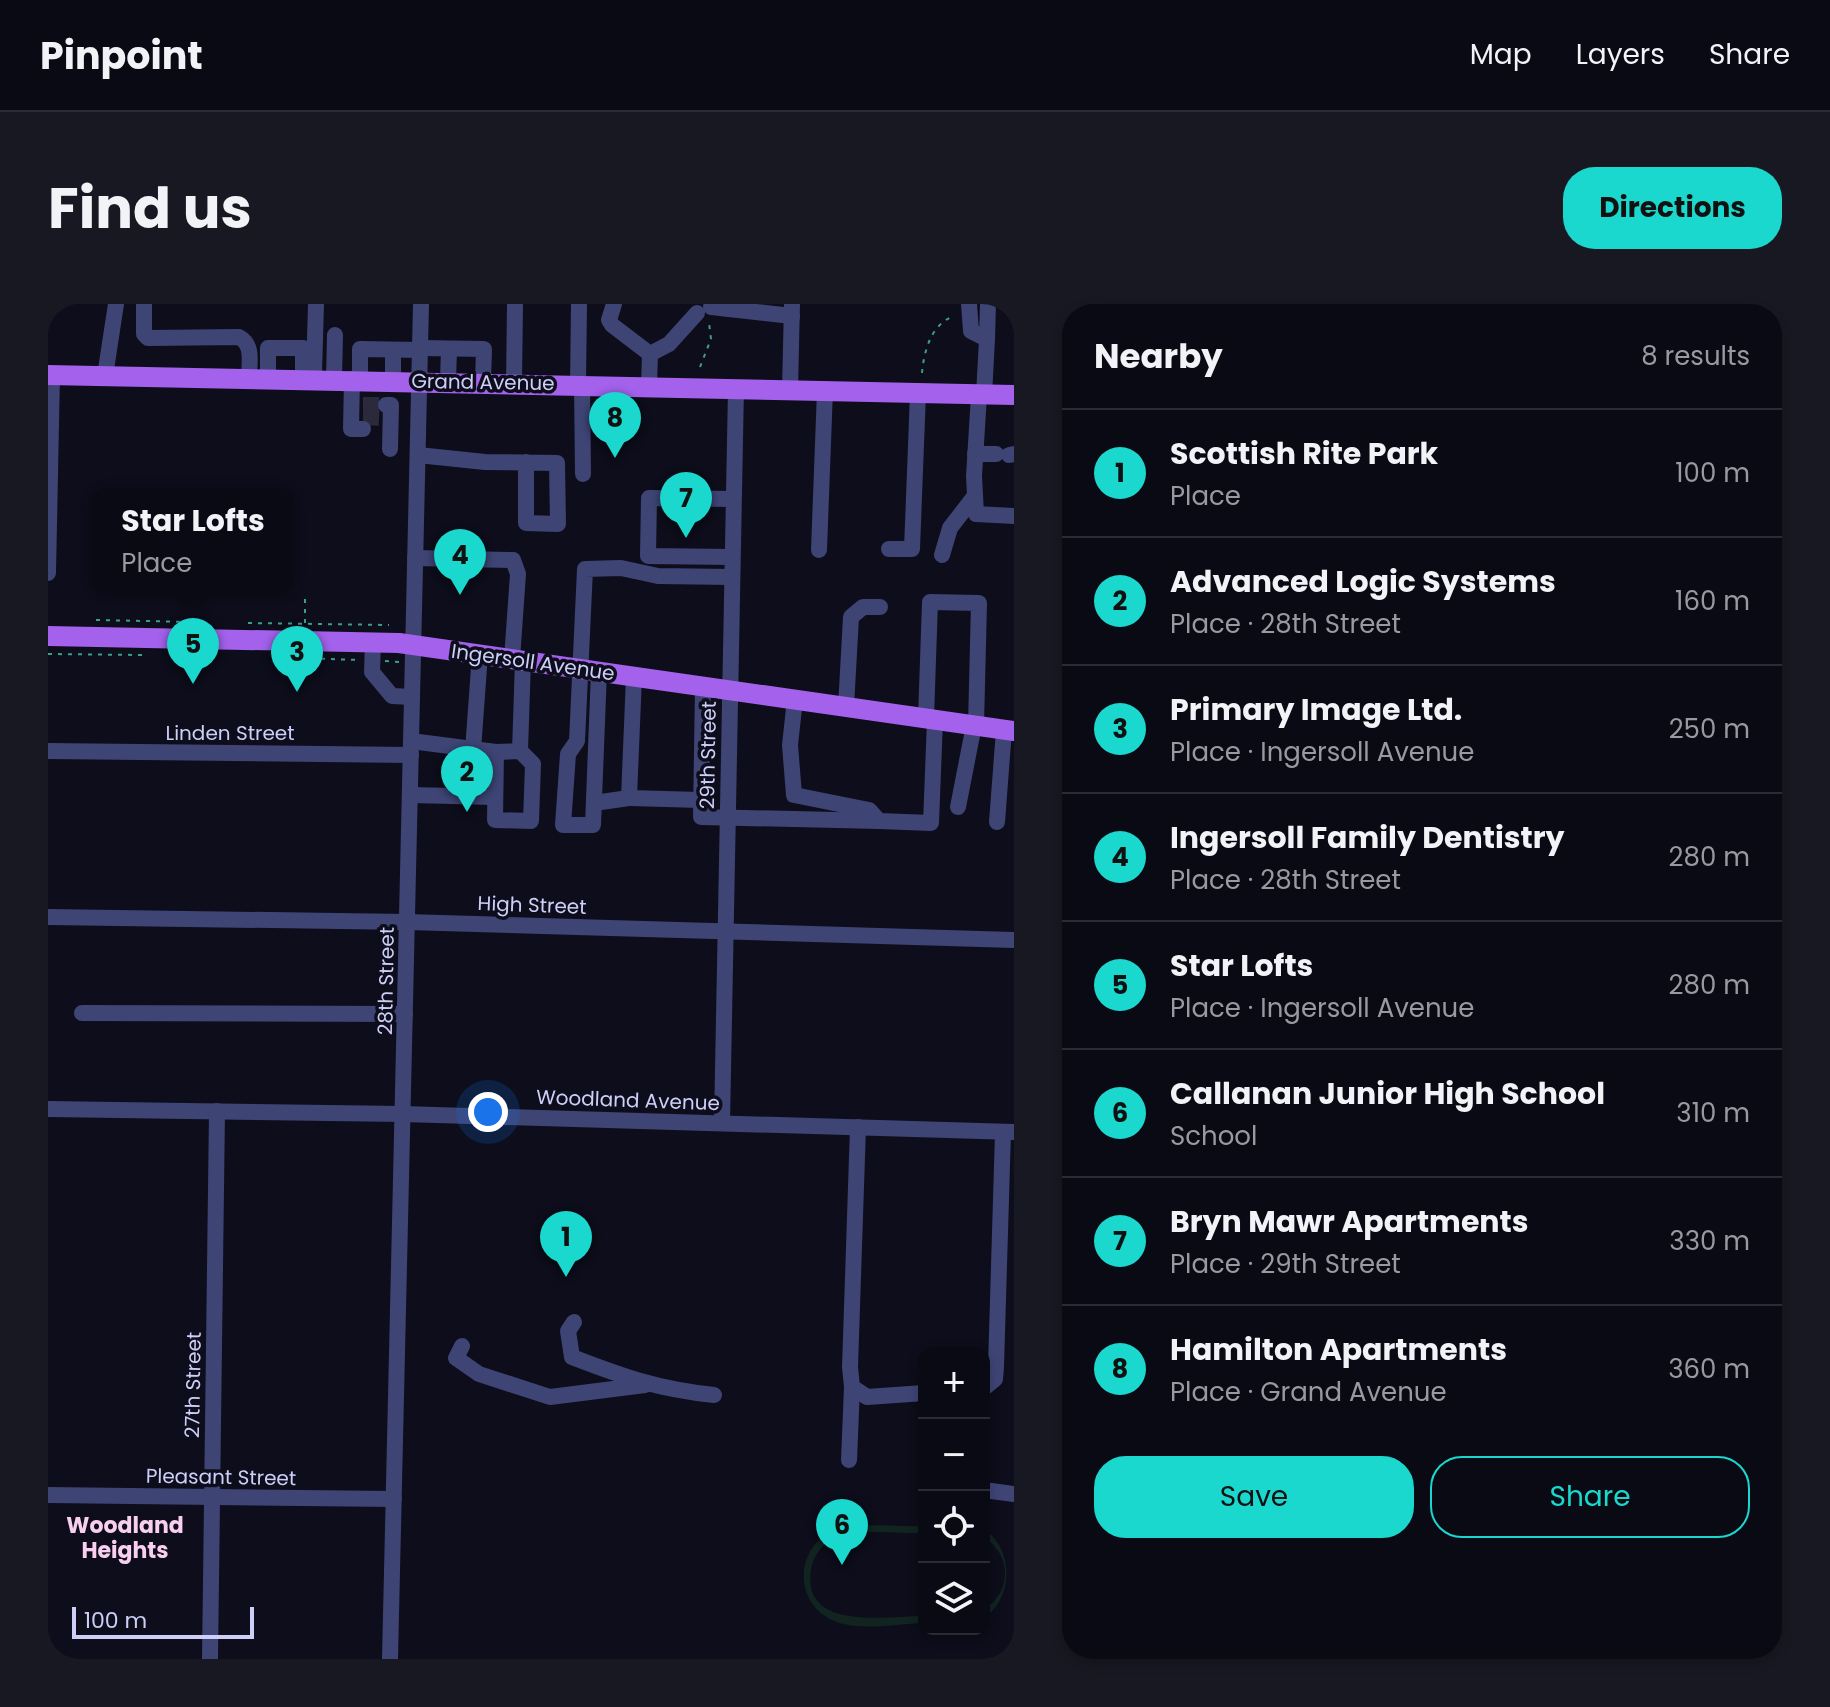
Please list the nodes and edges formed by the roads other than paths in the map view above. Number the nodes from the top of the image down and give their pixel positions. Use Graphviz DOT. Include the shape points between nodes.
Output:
graph roads {
  1 [pos="116,304"];
  2 [pos="144,304"];
  3 [pos="316,304"];
  4 [pos="421,304"];
  5 [pos="515,304"];
  6 [pos="579,304"];
  7 [pos="614,304"];
  8 [pos="988,304"];
  9 [pos="969,308"];
  10 [pos="792,310"];
  11 [pos="335,335"];
  12 [pos="987,339"];
  13 [pos="420,349"];
  14 [pos="449,349"];
  15 [pos="393,350"];
  16 [pos="650,354"];
  17 [pos="50,375"];
  18 [pos="105,376"];
  19 [pos="258,378"];
  20 [pos="332,379"];
  21 [pos="393,380"];
  22 [pos="420,381"];
  23 [pos="448,381"];
  24 [pos="483,382"];
  25 [pos="514,383"];
  26 [pos="920,383"];
  27 [pos="580,384"];
  28 [pos="649,386"];
  29 [pos="736,388"];
  30 [pos="790,390"];
  31 [pos="825,390"];
  32 [pos="982,395"];
  33 [pos="1014,395"];
  34 [pos="358,414"];
  35 [pos="418,429"];
  36 [pos="390,449"];
  37 [pos="975,454"];
  38 [pos="1006,454"];
  39 [pos="418,455"];
  40 [pos="526,462"];
  41 [pos="583,474"];
  42 [pos="974,497"];
  43 [pos="733,499"];
  44 [pos="1014,516"];
  45 [pos="889,549"];
  46 [pos="819,550"];
  47 [pos="942,555"];
  48 [pos="732,557"];
  49 [pos="415,558"];
  50 [pos="48,573"];
  51 [pos="731,577"];
  52 [pos="880,607"];
  53 [pos="48,636"];
  54 [pos="414,644"];
  55 [pos="373,651"];
  56 [pos="480,654"];
  57 [pos="517,659"];
  58 [pos="590,670"];
  59 [pos="634,676"];
  60 [pos="703,686"];
  61 [pos="729,690"];
  62 [pos="412,697"];
  63 [pos="795,699"];
  64 [pos="846,707"];
  65 [pos="930,719"];
  66 [pos="975,725"];
  67 [pos="1009,730"];
  68 [pos="411,748"];
  69 [pos="473,750"];
  70 [pos="48,751"];
  71 [pos="520,751"];
  72 [pos="496,752"];
  73 [pos="567,774"];
  74 [pos="595,776"];
  75 [pos="410,795"];
  76 [pos="495,797"];
  77 [pos="629,798"];
  78 [pos="701,800"];
  79 [pos="594,803"];
  80 [pos="958,807"];
  81 [pos="726,820"];
  82 [pos="879,821"];
  83 [pos="997,822"];
  84 [pos="48,917"];
  85 [pos="407,922"];
  86 [pos="725,931"];
  87 [pos="1014,940"];
  88 [pos="82,1013"];
  89 [pos="405,1014"];
  90 [pos="48,1109"];
  91 [pos="217,1111"];
  92 [pos="403,1114"];
  93 [pos="722,1123"];
  94 [pos="858,1127"];
  95 [pos="1008,1132"];
  96 [pos="574,1322"];
  97 [pos="462,1346"];
  98 [pos="990,1383"];
  99 [pos="645,1385"];
  100 [pos="852,1387"];
  101 [pos="918,1393"];
  102 [pos="714,1395"];
  103 [pos="849,1460"];
  104 [pos="990,1491"];
  105 [pos="1014,1494"];
  106 [pos="48,1495"];
  107 [pos="212,1497"];
  108 [pos="394,1499"];
  109 [pos="210,1659"];
  110 [pos="390,1659"];
  1 -- 18 [label="street"];
  2 -- 19 [label="street" via="148,338 239,337 249,347"];
  3 -- 20 [label="street"];
  4 -- 13 [label="street, 28th Street"];
  5 -- 25 [label="street"];
  6 -- 27 [label="street"];
  7 -- 16 [label="street" via="612,325"];
  8 -- 12 [label="street"];
  9 -- 12 [label="street" via="971,331"];
  10 -- 16 [label="street" via="706,313"];
  10 -- 30 [label="street"];
  11 -- 20 [label="street"];
  12 -- 32 [label="street"];
  13 -- 14 [label="street"];
  13 -- 15 [label="street"];
  13 -- 22 [label="street, 28th Street"];
  14 -- 23 [label="street"];
  14 -- 24 [label="street" via="484,349"];
  15 -- 20 [label="street" via="360,349"];
  15 -- 21 [label="street"];
  16 -- 28 [label="street"];
  17 -- 18 [label="main road, Grand Avenue"];
  17 -- 50 [label="street"];
  18 -- 19 [label="main road, Grand Avenue"];
  19 -- 20 [label="main road, Grand Avenue"];
  19 -- 20 [label="street" via="268,348 303,348"];
  20 -- 21 [label="main road, Grand Avenue"];
  20 -- 34 [label="street"];
  21 -- 22 [label="main road, Grand Avenue"];
  22 -- 23 [label="main road, Grand Avenue"];
  22 -- 35 [label="street, 28th Street"];
  23 -- 24 [label="main road, Grand Avenue"];
  24 -- 25 [label="main road, Grand Avenue"];
  25 -- 27 [label="main road, Grand Avenue"];
  26 -- 31 [label="main road, Grand Avenue"];
  26 -- 32 [label="main road, Grand Avenue"];
  26 -- 45 [label="street" via="912,549"];
  27 -- 28 [label="main road, Grand Avenue"];
  27 -- 41 [label="street"];
  28 -- 29 [label="main road, Grand Avenue"];
  29 -- 30 [label="main road, Grand Avenue"];
  29 -- 43 [label="street, 29th Street"];
  30 -- 31 [label="main road, Grand Avenue"];
  31 -- 46 [label="street"];
  32 -- 33 [label="main road, Grand Avenue"];
  32 -- 37 [label="street"];
  35 -- 36 [label="street" via="388,420"];
  35 -- 39 [label="street, 28th Street"];
  37 -- 38 [label="street"];
  37 -- 42 [label="street"];
  39 -- 40 [label="street"];
  39 -- 49 [label="street, 28th Street"];
  42 -- 44 [label="street" via="976,514"];
  42 -- 47 [label="street" via="950,528"];
  43 -- 48 [label="street, 29th Street"];
  43 -- 48 [label="street" via="649,498 648,512 648,556"];
  48 -- 51 [label="street, 29th Street"];
  49 -- 54 [label="street, 28th Street"];
  49 -- 57 [label="street" via="513,560"];
  51 -- 58 [label="street" via="585,569"];
  51 -- 61 [label="street, 29th Street"];
  52 -- 64 [label="street" via="863,607 851,617"];
  53 -- 55 [label="main road, Ingersoll Avenue" via="303,640"];
  54 -- 55 [label="main road, Ingersoll Avenue"];
  54 -- 56 [label="main road, Ingersoll Avenue"];
  54 -- 62 [label="street, 28th Street"];
  55 -- 62 [label="street" via="372,672 392,696"];
  56 -- 57 [label="main road, Ingersoll Avenue"];
  56 -- 69 [label="street"];
  57 -- 58 [label="main road, Ingersoll Avenue"];
  57 -- 71 [label="street"];
  58 -- 59 [label="main road, Ingersoll Avenue"];
  58 -- 73 [label="street"];
  58 -- 74 [label="street"];
  59 -- 60 [label="main road, Ingersoll Avenue"];
  59 -- 77 [label="street"];
  60 -- 61 [label="main road, Ingersoll Avenue"];
  60 -- 78 [label="street"];
  61 -- 63 [label="main road, Ingersoll Avenue"];
  61 -- 81 [label="street, 29th Street"];
  62 -- 68 [label="street, 28th Street"];
  63 -- 64 [label="main road, Ingersoll Avenue"];
  63 -- 82 [label="street" via="790,745 794,795 869,810"];
  64 -- 65 [label="main road, Ingersoll Avenue"];
  65 -- 66 [label="main road, Ingersoll Avenue"];
  65 -- 66 [label="street" via="930,602 979,603"];
  65 -- 82 [label="street" via="931,823"];
  66 -- 67 [label="main road, Ingersoll Avenue"];
  66 -- 80 [label="street"];
  67 -- 83 [label="street"];
  68 -- 69 [label="street, Linden Street"];
  68 -- 70 [label="street, Linden Street"];
  68 -- 75 [label="street, 28th Street"];
  69 -- 72 [label="street, Linden Street"];
  71 -- 72 [label="street, Linden Street"];
  71 -- 76 [label="street" via="533,764 531,821 495,820"];
  72 -- 76 [label="street"];
  73 -- 74 [label="street"];
  73 -- 79 [label="street" via="563,825 593,825"];
  74 -- 79 [label="street"];
  75 -- 76 [label="street"];
  75 -- 85 [label="street, 28th Street"];
  77 -- 78 [label="street"];
  77 -- 79 [label="street"];
  78 -- 81 [label="street" via="701,817"];
  81 -- 82 [label="street"];
  81 -- 86 [label="street, 29th Street"];
  84 -- 85 [label="street, High Street"];
  85 -- 86 [label="street, High Street"];
  85 -- 89 [label="street, 28th Street"];
  86 -- 87 [label="street, High Street"];
  86 -- 93 [label="street, 29th Street"];
  88 -- 89 [label="street"];
  89 -- 92 [label="street, 28th Street"];
  90 -- 91 [label="street, Woodland Avenue"];
  91 -- 92 [label="street, Woodland Avenue"];
  91 -- 107 [label="street, 27th Street"];
  92 -- 93 [label="street, Woodland Avenue"];
  92 -- 108 [label="street, 28th Street"];
  93 -- 94 [label="street, Woodland Avenue"];
  94 -- 95 [label="street, Woodland Avenue"];
  94 -- 100 [label="street"];
  95 -- 98 [label="street" via="996,1367"];
  96 -- 99 [label="street" via="568,1331 572,1357"];
  97 -- 99 [label="street" via="456,1358 479,1374 550,1397"];
  99 -- 102 [label="street"];
  100 -- 101 [label="street" via="867,1397"];
  100 -- 103 [label="street"];
  104 -- 105 [label="street"];
  106 -- 107 [label="street, Pleasant Street"];
  107 -- 108 [label="street, Pleasant Street"];
  107 -- 109 [label="street, 27th Street"];
  108 -- 110 [label="street, 28th Street"];
}
